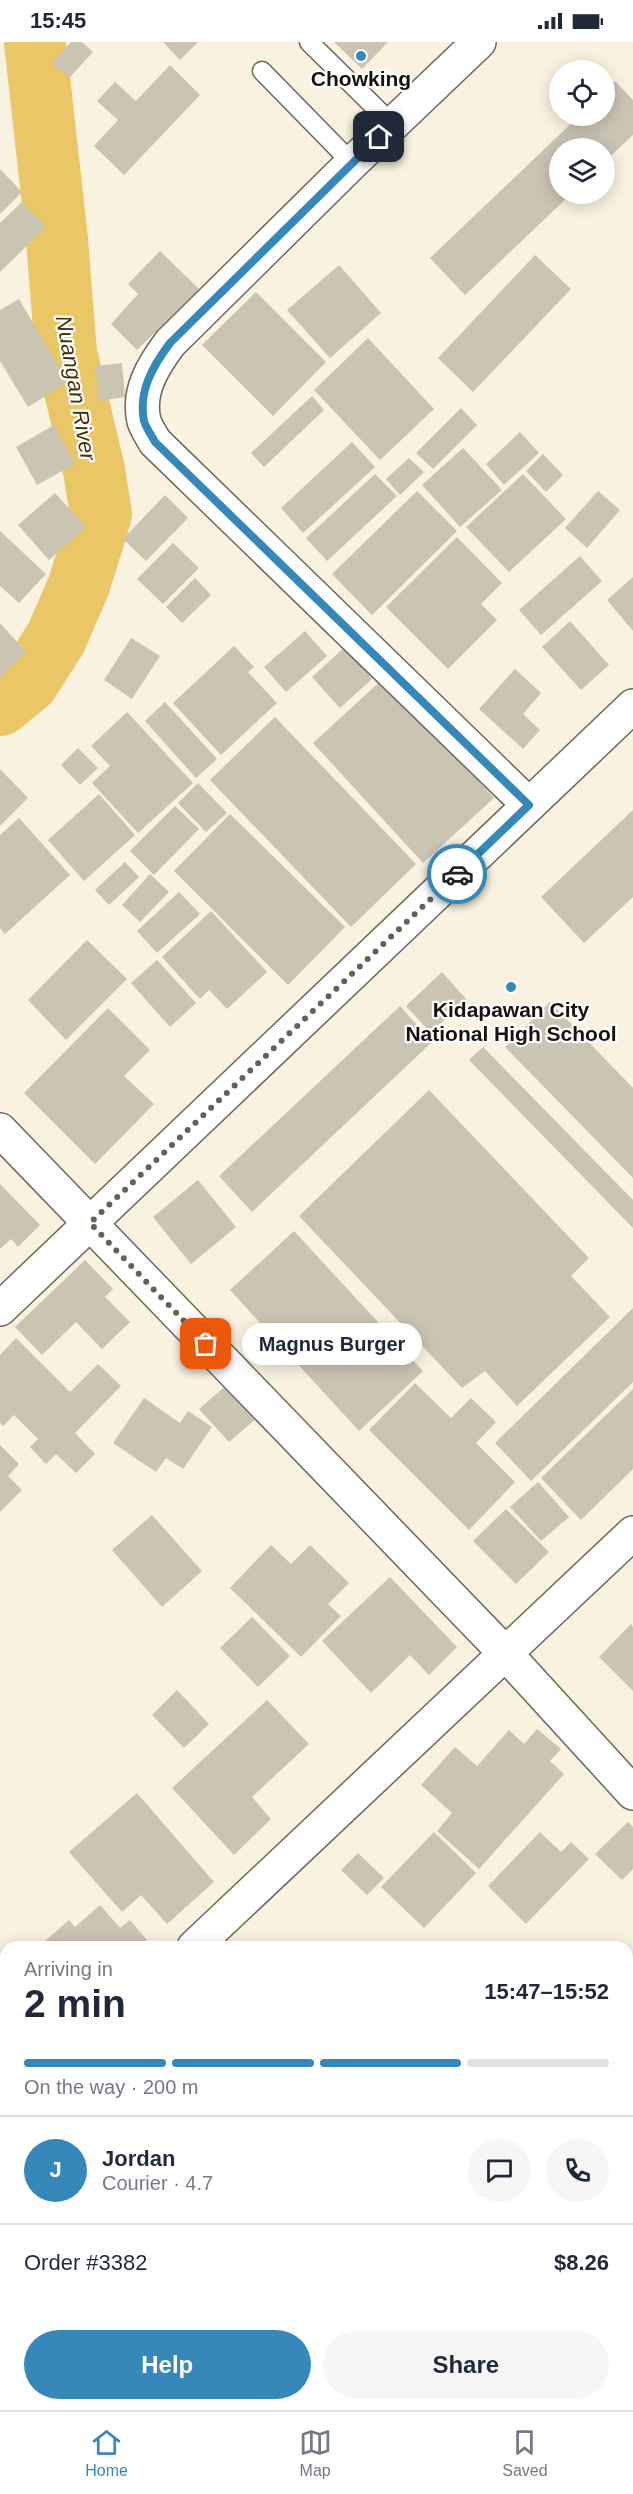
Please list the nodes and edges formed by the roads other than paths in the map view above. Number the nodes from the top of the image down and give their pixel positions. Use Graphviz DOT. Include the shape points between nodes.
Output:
graph roads {
  1 [pos="309,42"];
  2 [pos="479,42"];
  3 [pos="262,71"];
  4 [pos="393,125"];
  5 [pos="352,163"];
  6 [pos="633,706"];
  7 [pos="529,805"];
  8 [pos="0,1130"];
  9 [pos="90,1223"];
  10 [pos="0,1309"];
  11 [pos="633,1533"];
  12 [pos="505,1653"];
  13 [pos="633,1793"];
  14 [pos="200,1941"];
  1 -- 4 [label="lane"];
  2 -- 4 [label="street"];
  3 -- 5 [label="lane"];
  4 -- 5 [label="street"];
  5 -- 7 [label="street" via="170,343 152,367 143,396 144,422 155,442"];
  6 -- 7 [label="street"];
  7 -- 9 [label="street"];
  8 -- 9 [label="street"];
  9 -- 10 [label="street"];
  9 -- 12 [label="street"];
  11 -- 12 [label="street"];
  12 -- 13 [label="street"];
  12 -- 14 [label="street"];
}
